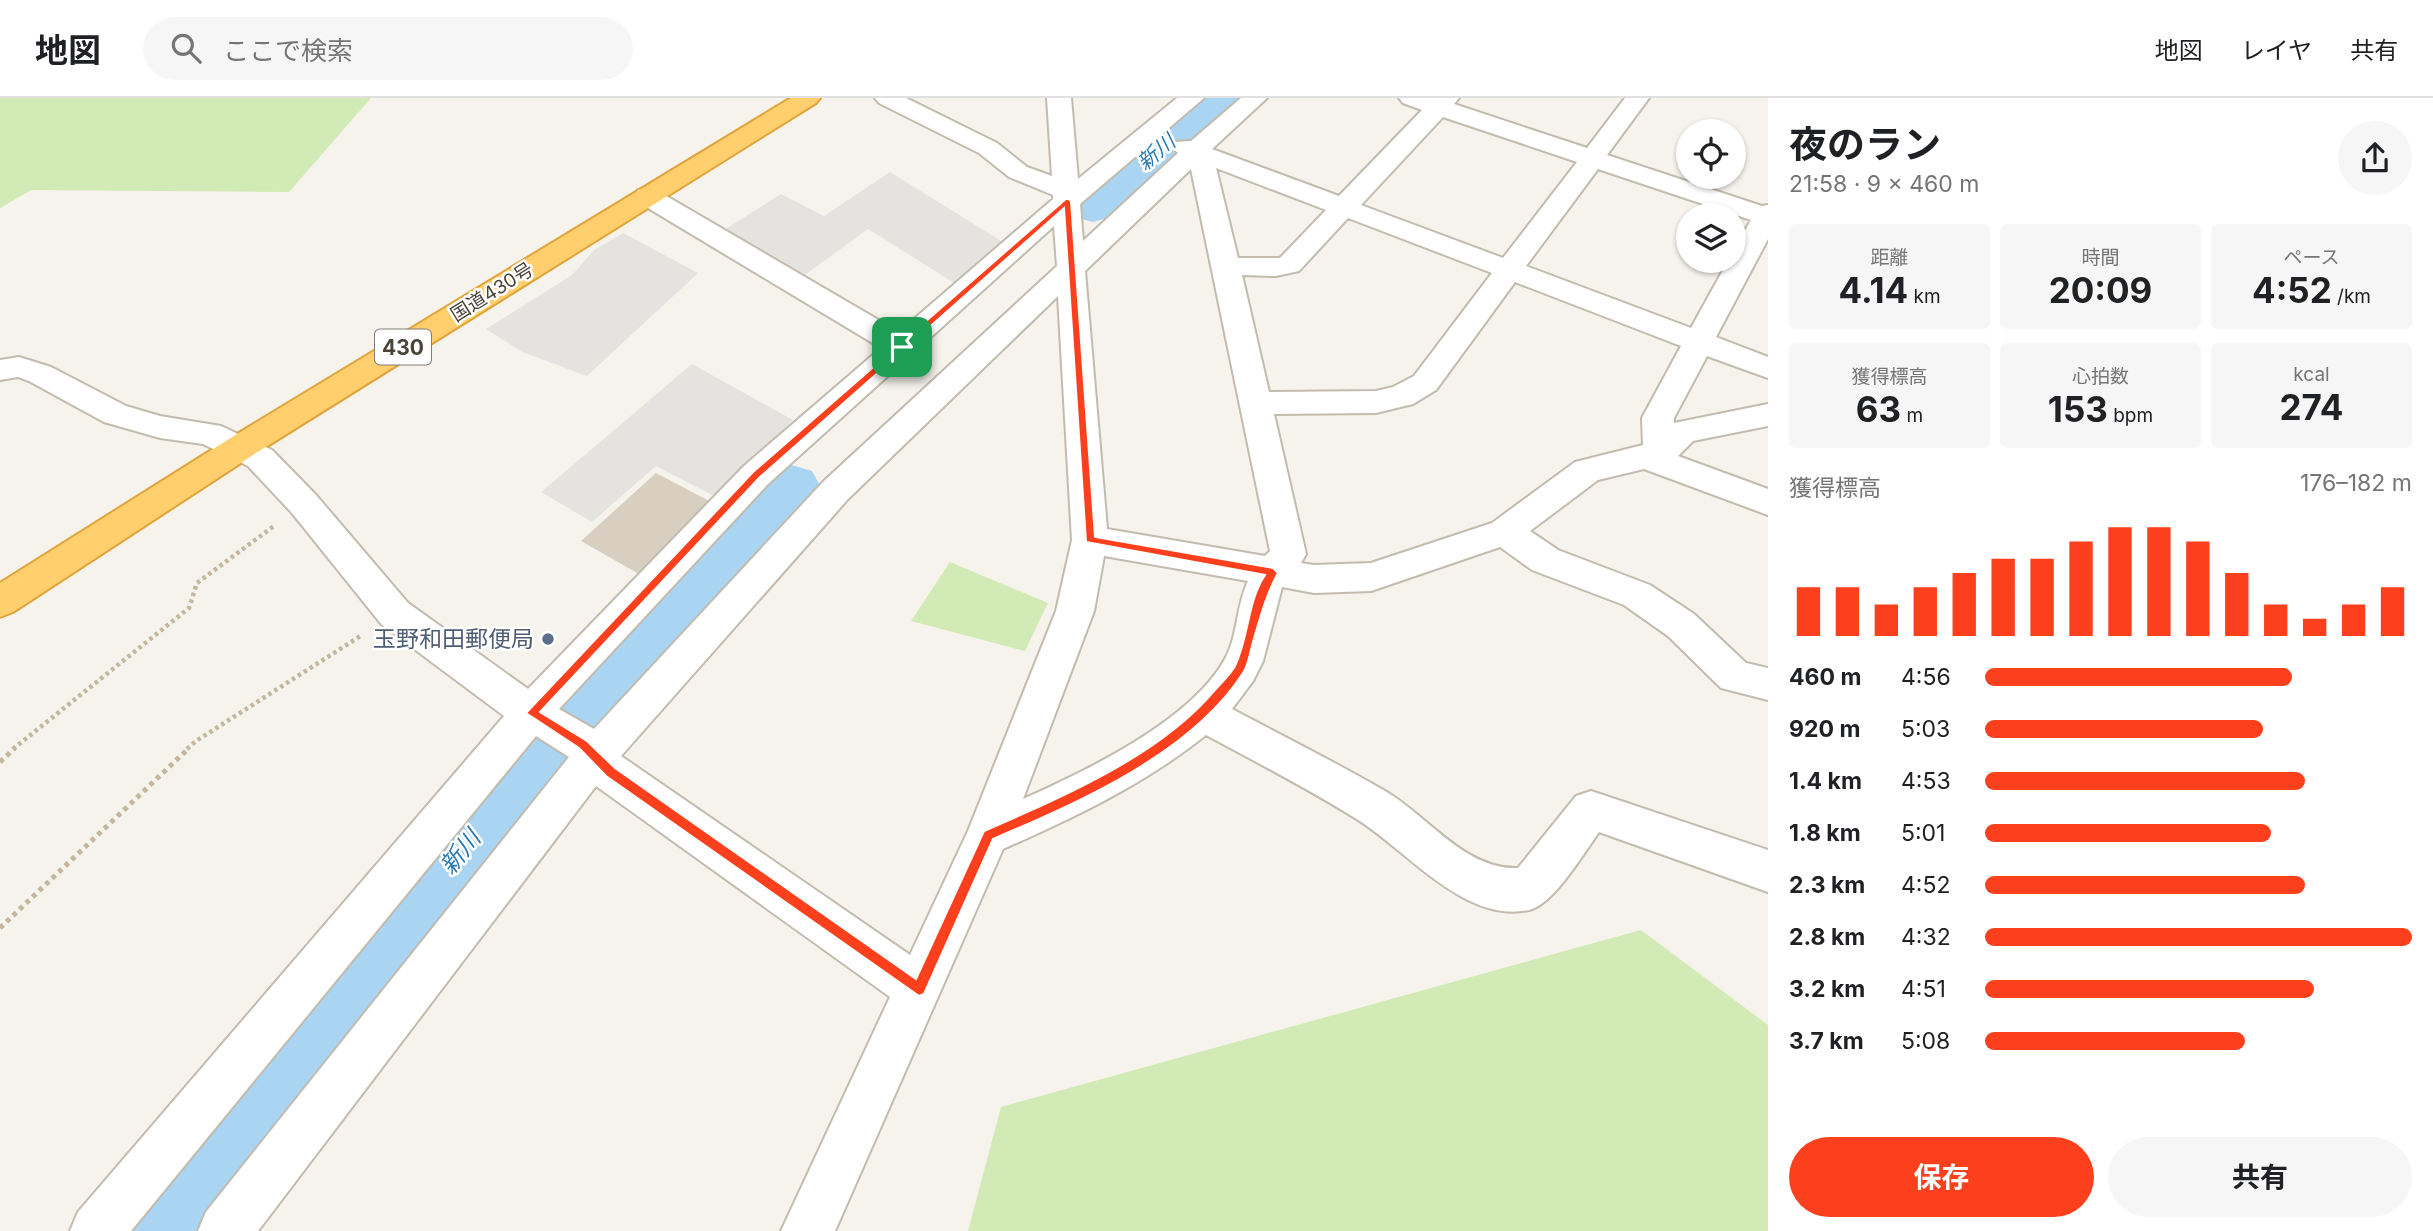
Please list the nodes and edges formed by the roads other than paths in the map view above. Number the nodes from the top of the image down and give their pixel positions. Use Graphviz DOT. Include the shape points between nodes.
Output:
graph roads {
  1 [pos="808,98"];
  2 [pos="887,98"];
  3 [pos="1059,98"];
  4 [pos="1192,98"];
  5 [pos="1255,98"];
  6 [pos="1411,98"];
  7 [pos="1637,98"];
  8 [pos="1442,102"];
  9 [pos="1171,142"];
  10 [pos="1592,158"];
  11 [pos="647,196"];
  12 [pos="1067,196"];
  13 [pos="1343,207"];
  14 [pos="1768,215"];
  15 [pos="1073,266"];
  16 [pos="1226,266"];
  17 [pos="1509,270"];
  18 [pos="1697,341"];
  19 [pos="902,347"];
  20 [pos="1768,368"];
  21 [pos="0,370"];
  22 [pos="1255,403"];
  23 [pos="1768,415"];
  24 [pos="241,447"];
  25 [pos="1653,455"];
  26 [pos="1768,502"];
  27 [pos="1504,532"];
  28 [pos="1090,540"];
  29 [pos="1273,573"];
  30 [pos="0,602"];
  31 [pos="1768,684"];
  32 [pos="1203,713"];
  33 [pos="560,731"];
  34 [pos="988,835"];
  35 [pos="1768,871"];
  36 [pos="919,989"];
  37 [pos="97,1231"];
  38 [pos="225,1231"];
  39 [pos="808,1231"];
  1 -- 11 [label="highway, 国道430号 / 430"];
  2 -- 12 [label="street" via="988,148 1018,172"];
  3 -- 12 [label="street"];
  4 -- 9 [label="street"];
  5 -- 9 [label="street"];
  6 -- 8 [label="street"];
  7 -- 10 [label="street"];
  8 -- 10 [label="street"];
  8 -- 13 [label="street"];
  9 -- 12 [label="street"];
  9 -- 13 [label="street"];
  9 -- 15 [label="street"];
  9 -- 16 [label="street" via="1205,171"];
  10 -- 14 [label="street"];
  10 -- 17 [label="street"];
  11 -- 19 [label="street"];
  11 -- 24 [label="highway, 国道430号 / 430"];
  12 -- 15 [label="street"];
  12 -- 19 [label="street"];
  13 -- 16 [label="street" via="1289,265"];
  13 -- 17 [label="street"];
  14 -- 18 [label="street"];
  15 -- 28 [label="street"];
  15 -- 33 [label="street" via="836,490"];
  16 -- 22 [label="street"];
  17 -- 18 [label="street"];
  17 -- 22 [label="street" via="1425,383 1402,396 1376,402"];
  18 -- 20 [label="street"];
  18 -- 25 [label="street" via="1658,418"];
  19 -- 33 [label="street" via="756,475"];
  21 -- 24 [label="street" via="19,367 115,414 210,434"];
  22 -- 29 [label="street" via="1287,554"];
  23 -- 25 [label="street" via="1683,432"];
  24 -- 30 [label="highway, 国道430号 / 430"];
  24 -- 33 [label="street" via="260,458 304,504 395,614"];
  25 -- 26 [label="street"];
  25 -- 27 [label="street" via="1587,471"];
  27 -- 29 [label="street" via="1371,577 1314,579"];
  27 -- 31 [label="street" via="1545,560 1637,595 1681,625 1735,677"];
  28 -- 29 [label="street"];
  28 -- 34 [label="street" via="1075,611"];
  29 -- 32 [label="street" via="1263,588 1240,669"];
  32 -- 34 [label="street" via="1173,739 1067,801"];
  32 -- 35 [label="street" via="1373,806 1443,862 1497,890 1530,889 1591,810"];
  33 -- 36 [label="street" via="690,830"];
  33 -- 37 [label="street"];
  33 -- 38 [label="street"];
  34 -- 36 [label="street"];
  36 -- 39 [label="street"];
}
